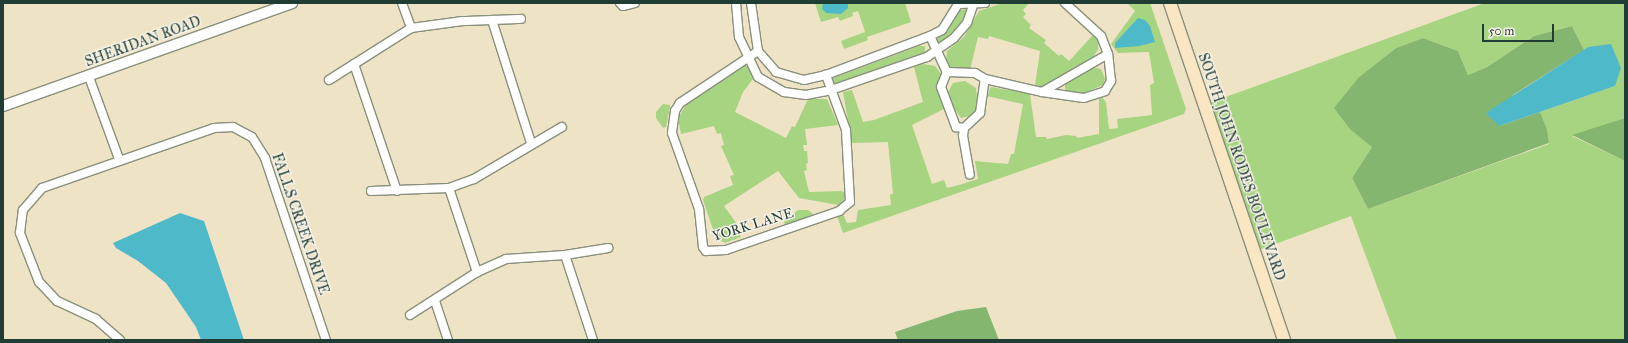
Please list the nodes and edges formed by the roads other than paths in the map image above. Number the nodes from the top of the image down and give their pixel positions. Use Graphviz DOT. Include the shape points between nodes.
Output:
graph roads {
  1 [pos="292,3"];
  2 [pos="402,3"];
  3 [pos="620,3"];
  4 [pos="635,3"];
  5 [pos="736,3"];
  6 [pos="751,3"];
  7 [pos="985,3"];
  8 [pos="1065,3"];
  9 [pos="1170,3"];
  10 [pos="959,4"];
  11 [pos="974,4"];
  12 [pos="521,19"];
  13 [pos="492,20"];
  14 [pos="411,28"];
  15 [pos="930,36"];
  16 [pos="758,51"];
  17 [pos="937,51"];
  18 [pos="1108,54"];
  19 [pos="747,58"];
  20 [pos="354,64"];
  21 [pos="947,72"];
  22 [pos="826,75"];
  23 [pos="89,77"];
  24 [pos="985,79"];
  25 [pos="329,80"];
  26 [pos="831,90"];
  27 [pos="1042,92"];
  28 [pos="3,106"];
  29 [pos="562,127"];
  30 [pos="964,128"];
  31 [pos="531,143"];
  32 [pos="119,159"];
  33 [pos="970,174"];
  34 [pos="449,188"];
  35 [pos="371,191"];
  36 [pos="397,191"];
  37 [pos="608,248"];
  38 [pos="565,255"];
  39 [pos="477,272"];
  40 [pos="435,301"];
  41 [pos="410,315"];
  42 [pos="120,340"];
  43 [pos="326,340"];
  44 [pos="448,340"];
  45 [pos="593,340"];
  46 [pos="1284,340"];
  1 -- 23 [label="street, SHERIDAN ROAD"];
  2 -- 14 [label="street"];
  3 -- 4 [label="street" via="623,6"];
  5 -- 19 [label="street" via="739,37"];
  6 -- 16 [label="street"];
  7 -- 11 [label="street"];
  8 -- 18 [label="street" via="1101,36"];
  9 -- 46 [label="main road, SOUTH JOHN RODES BOULEVARD"];
  10 -- 11 [label="street"];
  10 -- 15 [label="street" via="942,30"];
  11 -- 17 [label="street" via="963,28"];
  12 -- 13 [label="street"];
  13 -- 14 [label="street"];
  13 -- 31 [label="street"];
  14 -- 20 [label="street"];
  15 -- 17 [label="street"];
  15 -- 22 [label="street"];
  16 -- 19 [label="street, YORK LANE"];
  16 -- 22 [label="street" via="776,72 804,80"];
  17 -- 21 [label="street"];
  17 -- 26 [label="street"];
  18 -- 27 [label="street"];
  18 -- 27 [label="street" via="1110,81 1105,91 1084,98"];
  19 -- 26 [label="street" via="758,77 784,92 806,95"];
  19 -- 26 [label="street, YORK LANE" via="680,103 672,121 675,145 699,209 703,247 706,251 726,250 839,211 850,202 846,130"];
  20 -- 25 [label="street"];
  20 -- 36 [label="street"];
  21 -- 24 [label="street" via="963,71"];
  21 -- 30 [label="street" via="941,87 946,105 956,127"];
  22 -- 26 [label="street, YORK LANE"];
  23 -- 28 [label="street, SHERIDAN ROAD"];
  23 -- 32 [label="street"];
  24 -- 27 [label="street"];
  24 -- 30 [label="street" via="980,113"];
  29 -- 31 [label="street"];
  30 -- 33 [label="street" via="963,136"];
  31 -- 34 [label="street" via="474,179"];
  32 -- 42 [label="street, FALLS CREEK DRIVE" via="42,188 23,210 20,233 39,282 57,301 96,319"];
  32 -- 43 [label="street, FALLS CREEK DRIVE" via="214,128 233,127 252,137 264,158"];
  34 -- 36 [label="street"];
  34 -- 39 [label="street"];
  35 -- 36 [label="street"];
  37 -- 38 [label="street"];
  38 -- 39 [label="street" via="506,259"];
  38 -- 45 [label="street"];
  39 -- 40 [label="street"];
  40 -- 41 [label="street"];
  40 -- 44 [label="street"];
}
